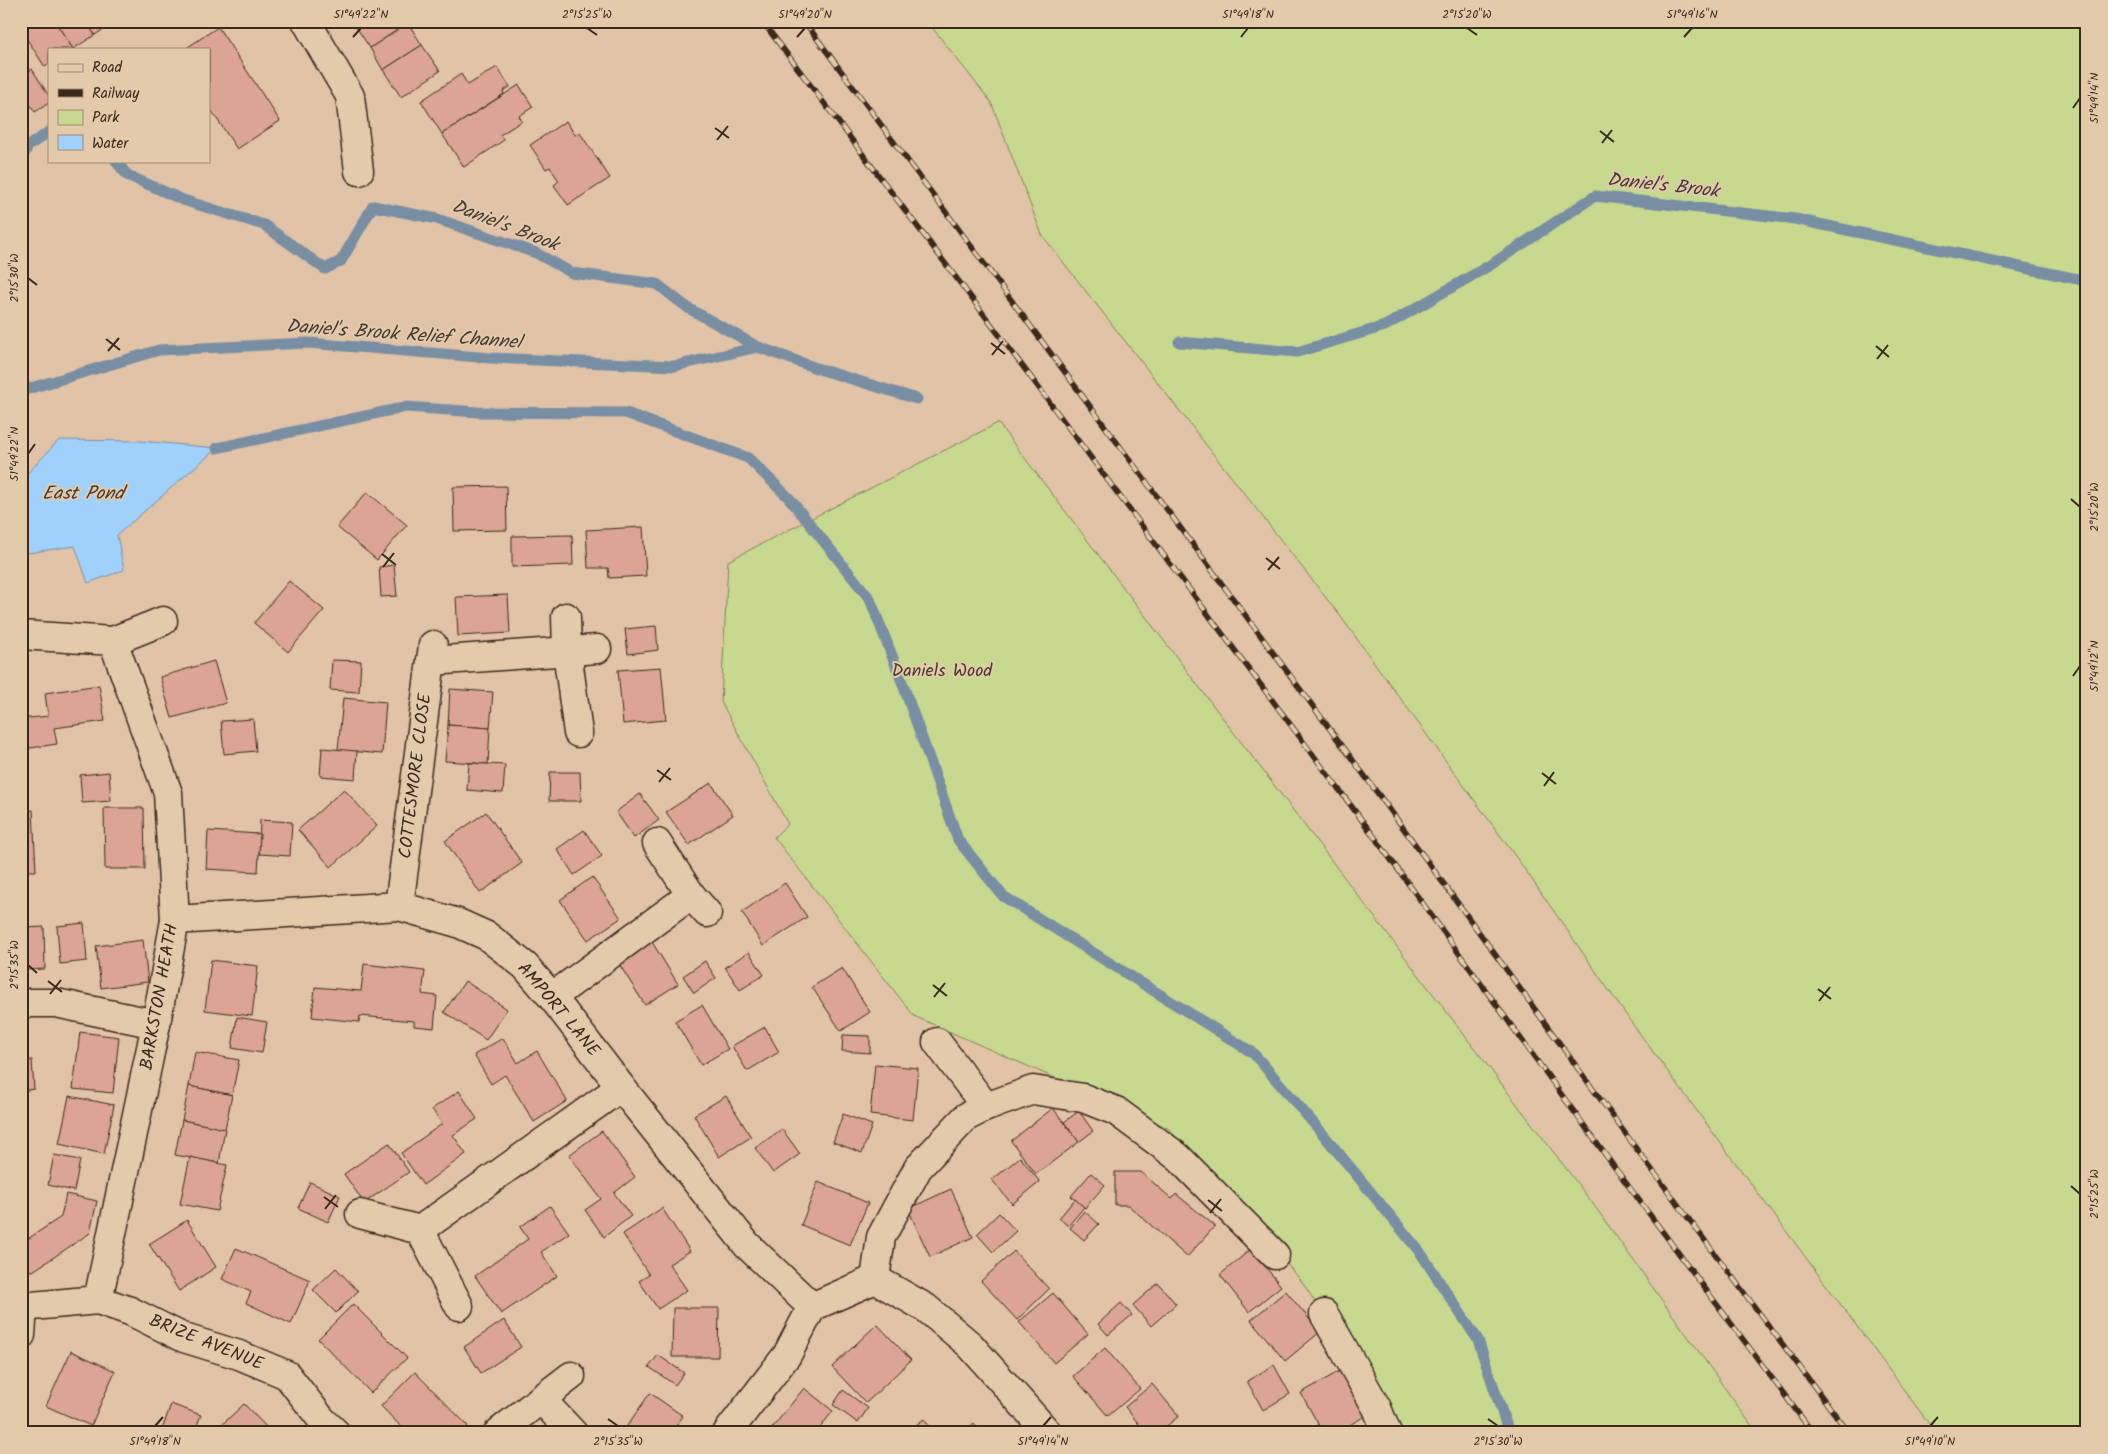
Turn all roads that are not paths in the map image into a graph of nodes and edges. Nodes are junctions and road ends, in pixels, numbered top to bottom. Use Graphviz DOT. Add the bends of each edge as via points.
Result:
graph roads {
  1 [pos="306,21"];
  2 [pos="359,171"];
  3 [pos="566,617"];
  4 [pos="163,621"];
  5 [pos="21,635"];
  6 [pos="113,641"];
  7 [pos="597,649"];
  8 [pos="568,651"];
  9 [pos="578,733"];
  10 [pos="657,843"];
  11 [pos="400,906"];
  12 [pos="175,920"];
  13 [pos="552,997"];
  14 [pos="21,1003"];
  15 [pos="156,1024"];
  16 [pos="937,1042"];
  17 [pos="621,1087"];
  18 [pos="986,1107"];
  19 [pos="360,1214"];
  20 [pos="420,1230"];
  21 [pos="1275,1255"];
  22 [pos="875,1279"];
  23 [pos="98,1300"];
  24 [pos="459,1306"];
  25 [pos="22,1307"];
  26 [pos="812,1307"];
  27 [pos="1324,1314"];
  28 [pos="21,1335"];
  29 [pos="571,1376"];
  30 [pos="541,1398"];
  31 [pos="336,1433"];
  32 [pos="498,1433"];
  33 [pos="573,1433"];
  34 [pos="727,1433"];
  35 [pos="1048,1433"];
  36 [pos="1387,1433"];
  1 -- 2 [label="street" via="350,96"];
  3 -- 8 [label="street"];
  4 -- 6 [label="street"];
  5 -- 6 [label="street"];
  6 -- 12 [label="street, BARKSTON HEATH" via="168,793"];
  7 -- 8 [label="street"];
  8 -- 9 [label="street"];
  8 -- 11 [label="street, COTTESMORE CLOSE" via="432,653"];
  10 -- 13 [label="street" via="699,904"];
  11 -- 12 [label="street, AMPORT LANE"];
  11 -- 13 [label="street, AMPORT LANE" via="487,936 525,966"];
  12 -- 15 [label="street, BARKSTON HEATH"];
  13 -- 17 [label="street, AMPORT LANE"];
  14 -- 15 [label="street" via="56,1003"];
  15 -- 23 [label="street, BARKSTON HEATH"];
  16 -- 18 [label="street"];
  17 -- 20 [label="street"];
  17 -- 26 [label="street, AMPORT LANE" via="747,1245"];
  18 -- 21 [label="street" via="1033,1090 1084,1098 1116,1111 1178,1157"];
  18 -- 22 [label="street" via="966,1116 918,1168 881,1237"];
  19 -- 20 [label="street"];
  20 -- 24 [label="street"];
  22 -- 26 [label="street"];
  22 -- 35 [label="street" via="926,1308 970,1345"];
  23 -- 25 [label="street, BRIZE AVENUE"];
  23 -- 31 [label="street, BRIZE AVENUE" via="130,1311 184,1338 239,1355 287,1376"];
  25 -- 28 [label="street"];
  26 -- 34 [label="street" via="787,1355"];
  27 -- 36 [label="street" via="1377,1408"];
  29 -- 30 [label="street"];
  30 -- 32 [label="street"];
  30 -- 33 [label="street"];
}
